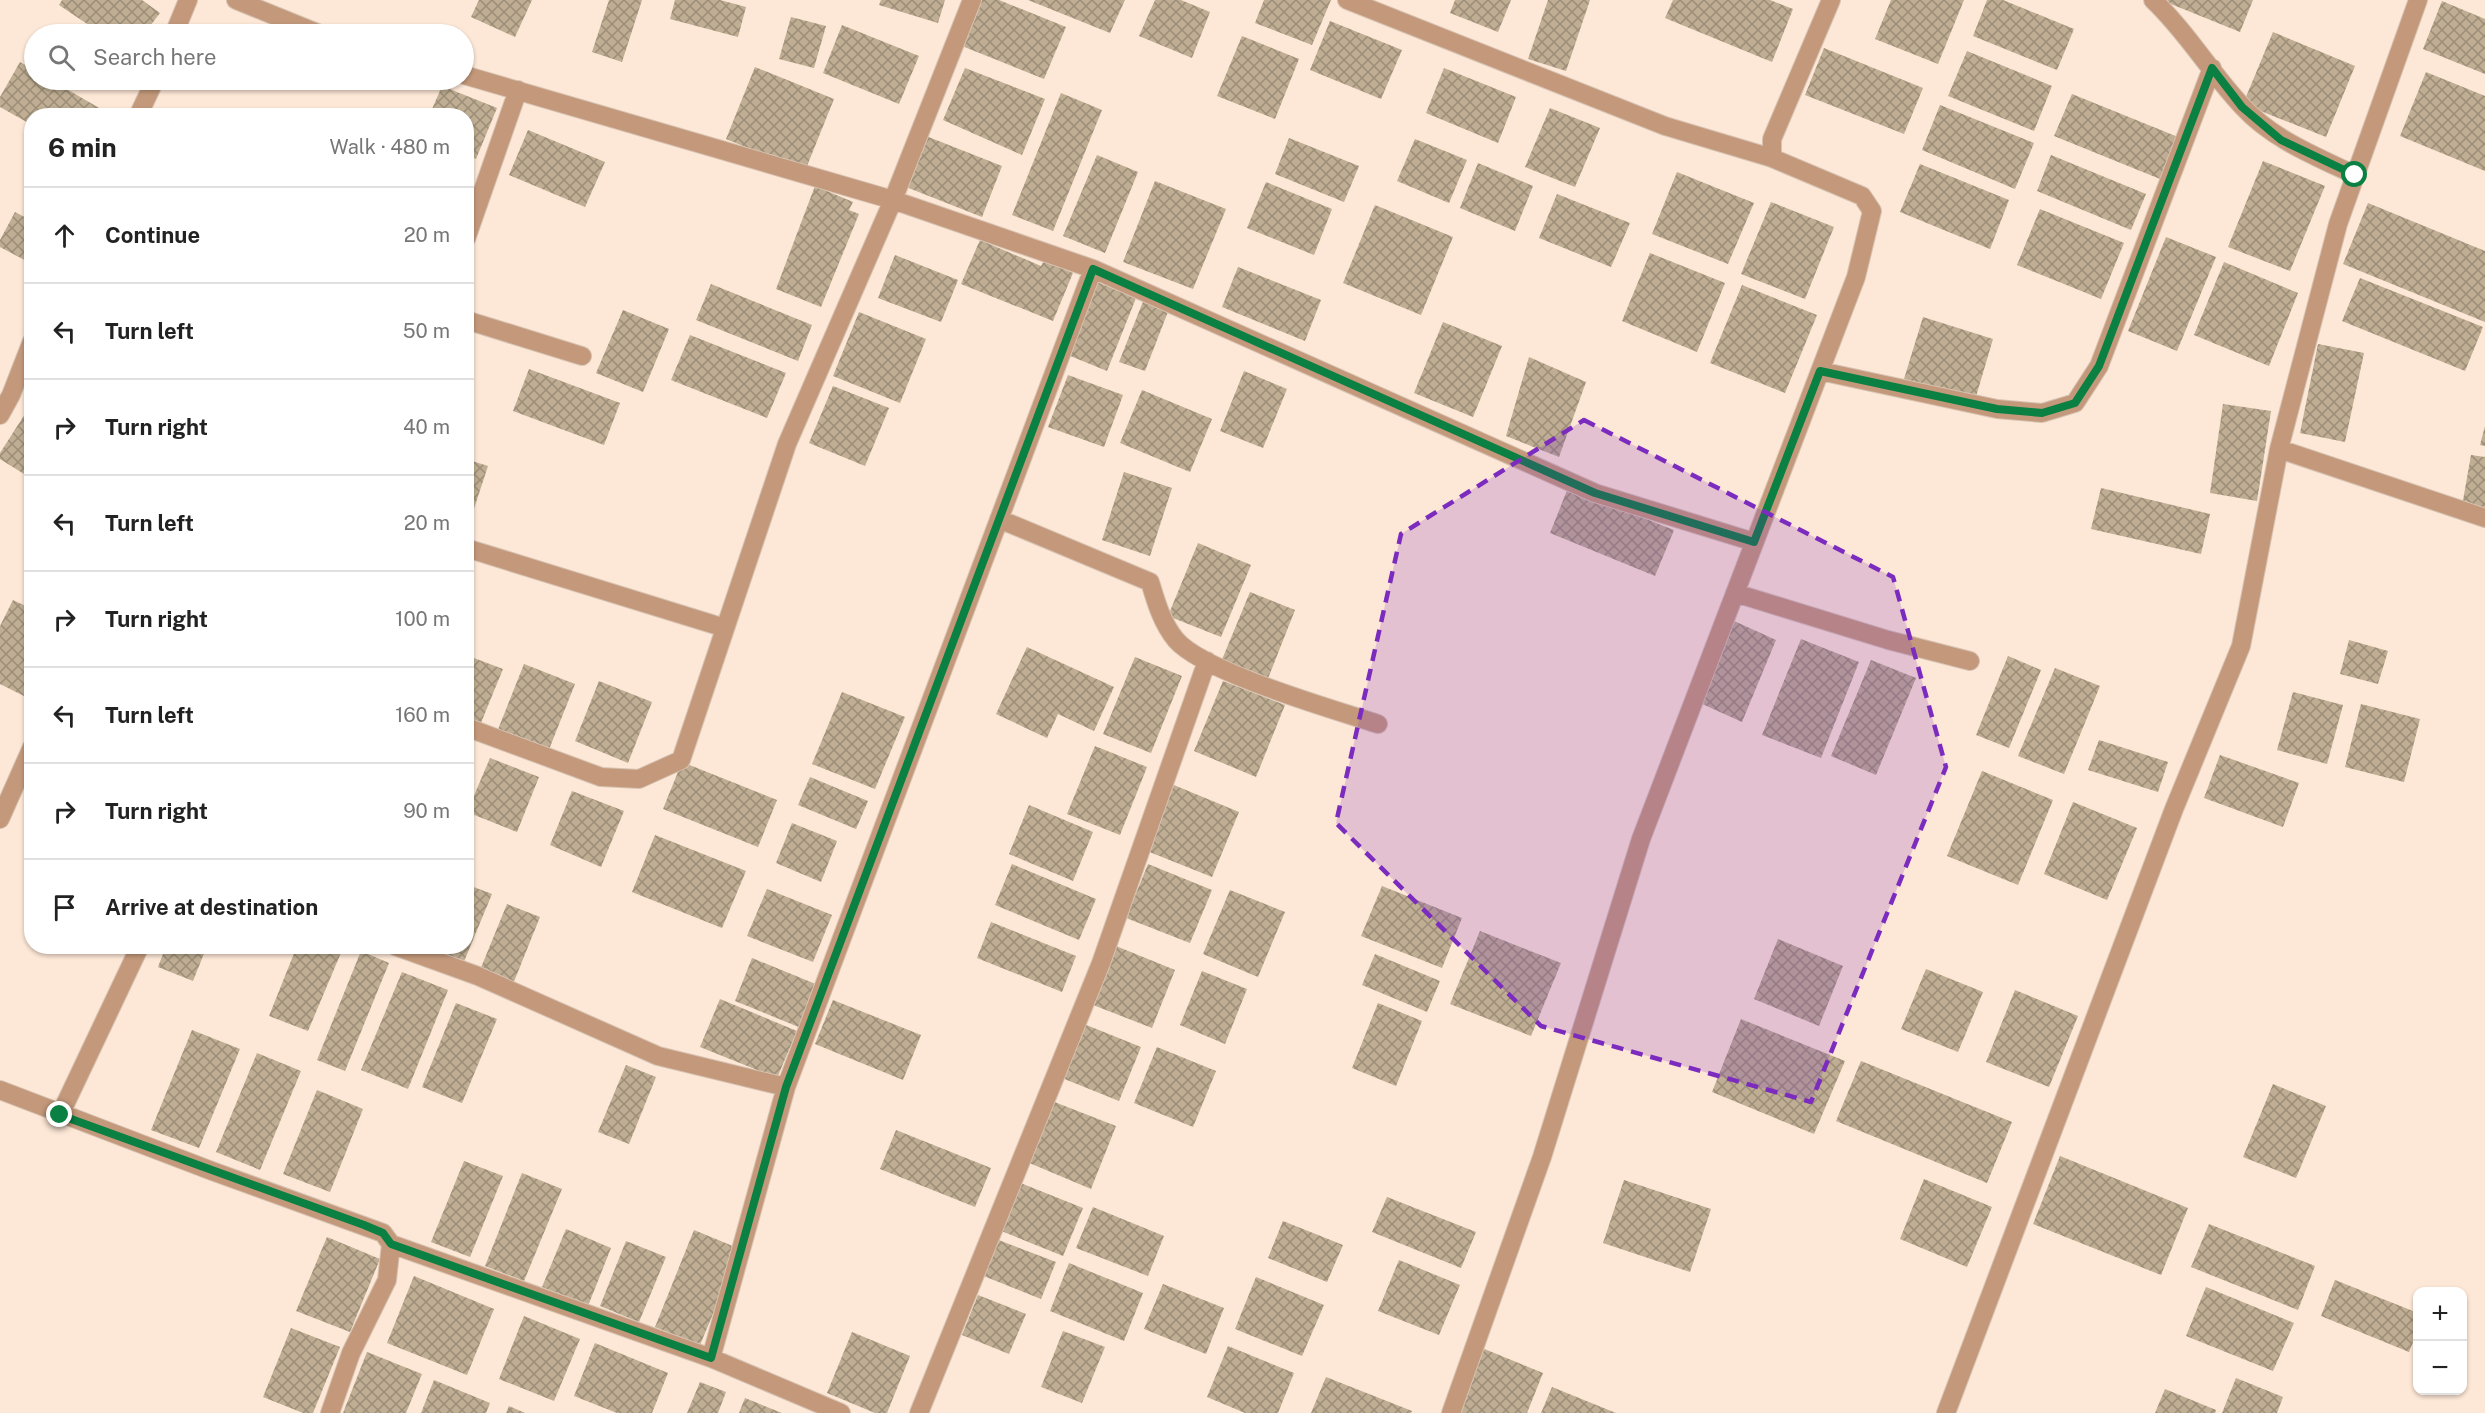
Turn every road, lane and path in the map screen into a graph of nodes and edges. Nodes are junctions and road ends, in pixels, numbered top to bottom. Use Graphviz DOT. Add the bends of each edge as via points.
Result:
graph roads {
  1 [pos="189,0"];
  2 [pos="236,0"];
  3 [pos="972,0"];
  4 [pos="1347,0"];
  5 [pos="1831,0"];
  6 [pos="2153,0"];
  7 [pos="2418,0"];
  8 [pos="178,24"];
  9 [pos="295,24"];
  10 [pos="2212,68"];
  11 [pos="474,78"];
  12 [pos="150,90"];
  13 [pos="518,90"];
  14 [pos="142,108"];
  15 [pos="1772,158"];
  16 [pos="2355,175"];
  17 [pos="893,200"];
  18 [pos="474,216"];
  19 [pos="1093,269"];
  20 [pos="474,322"];
  21 [pos="582,356"];
  22 [pos="1820,371"];
  23 [pos="24,379"];
  24 [pos="0,415"];
  25 [pos="2279,449"];
  26 [pos="2485,518"];
  27 [pos="999,519"];
  28 [pos="1754,542"];
  29 [pos="474,550"];
  30 [pos="1735,593"];
  31 [pos="725,628"];
  32 [pos="1207,661"];
  33 [pos="1971,661"];
  34 [pos="1378,724"];
  35 [pos="474,731"];
  36 [pos="24,765"];
  37 [pos="0,819"];
  38 [pos="136,954"];
  39 [pos="417,954"];
  40 [pos="786,1087"];
  41 [pos="0,1090"];
  42 [pos="60,1115"];
  43 [pos="391,1244"];
  44 [pos="711,1358"];
  45 [pos="330,1413"];
  46 [pos="841,1413"];
  47 [pos="919,1413"];
  48 [pos="1451,1413"];
  49 [pos="1946,1413"];
  1 -- 8 [label="street"];
  2 -- 9 [label="street"];
  3 -- 17 [label="street"];
  4 -- 15 [label="street" via="1665,126"];
  5 -- 15 [label="street" via="1772,139"];
  6 -- 10 [label="street"];
  7 -- 16 [label="street"];
  10 -- 16 [label="street" via="2242,107 2281,140"];
  10 -- 22 [label="street" via="2099,366 2075,403 2042,413 1997,409"];
  11 -- 13 [label="street"];
  12 -- 14 [label="street"];
  13 -- 17 [label="street"];
  13 -- 18 [label="street"];
  15 -- 22 [label="street" via="1862,196 1872,211 1856,277"];
  16 -- 25 [label="street" via="2338,224"];
  17 -- 19 [label="street"];
  17 -- 31 [label="street" via="787,444"];
  19 -- 27 [label="street"];
  19 -- 28 [label="street" via="1595,493"];
  20 -- 21 [label="street"];
  22 -- 28 [label="street"];
  23 -- 24 [label="street"];
  25 -- 26 [label="street"];
  25 -- 49 [label="street" via="2241,646 2174,809"];
  27 -- 32 [label="street" via="1150,582 1160,615 1177,641"];
  27 -- 40 [label="street"];
  28 -- 30 [label="street"];
  29 -- 31 [label="street"];
  30 -- 33 [label="street"];
  30 -- 48 [label="street" via="1641,839 1542,1157"];
  31 -- 35 [label="street" via="681,760 639,779 601,777"];
  32 -- 34 [label="street" via="1266,686"];
  32 -- 47 [label="street" via="1101,963"];
  36 -- 37 [label="street"];
  38 -- 42 [label="street"];
  39 -- 40 [label="street" via="478,976 658,1056"];
  40 -- 44 [label="street"];
  41 -- 42 [label="street"];
  42 -- 43 [label="street" via="374,1229"];
  43 -- 44 [label="street"];
  43 -- 45 [label="street" via="387,1280 351,1353"];
  44 -- 46 [label="street"];
}
